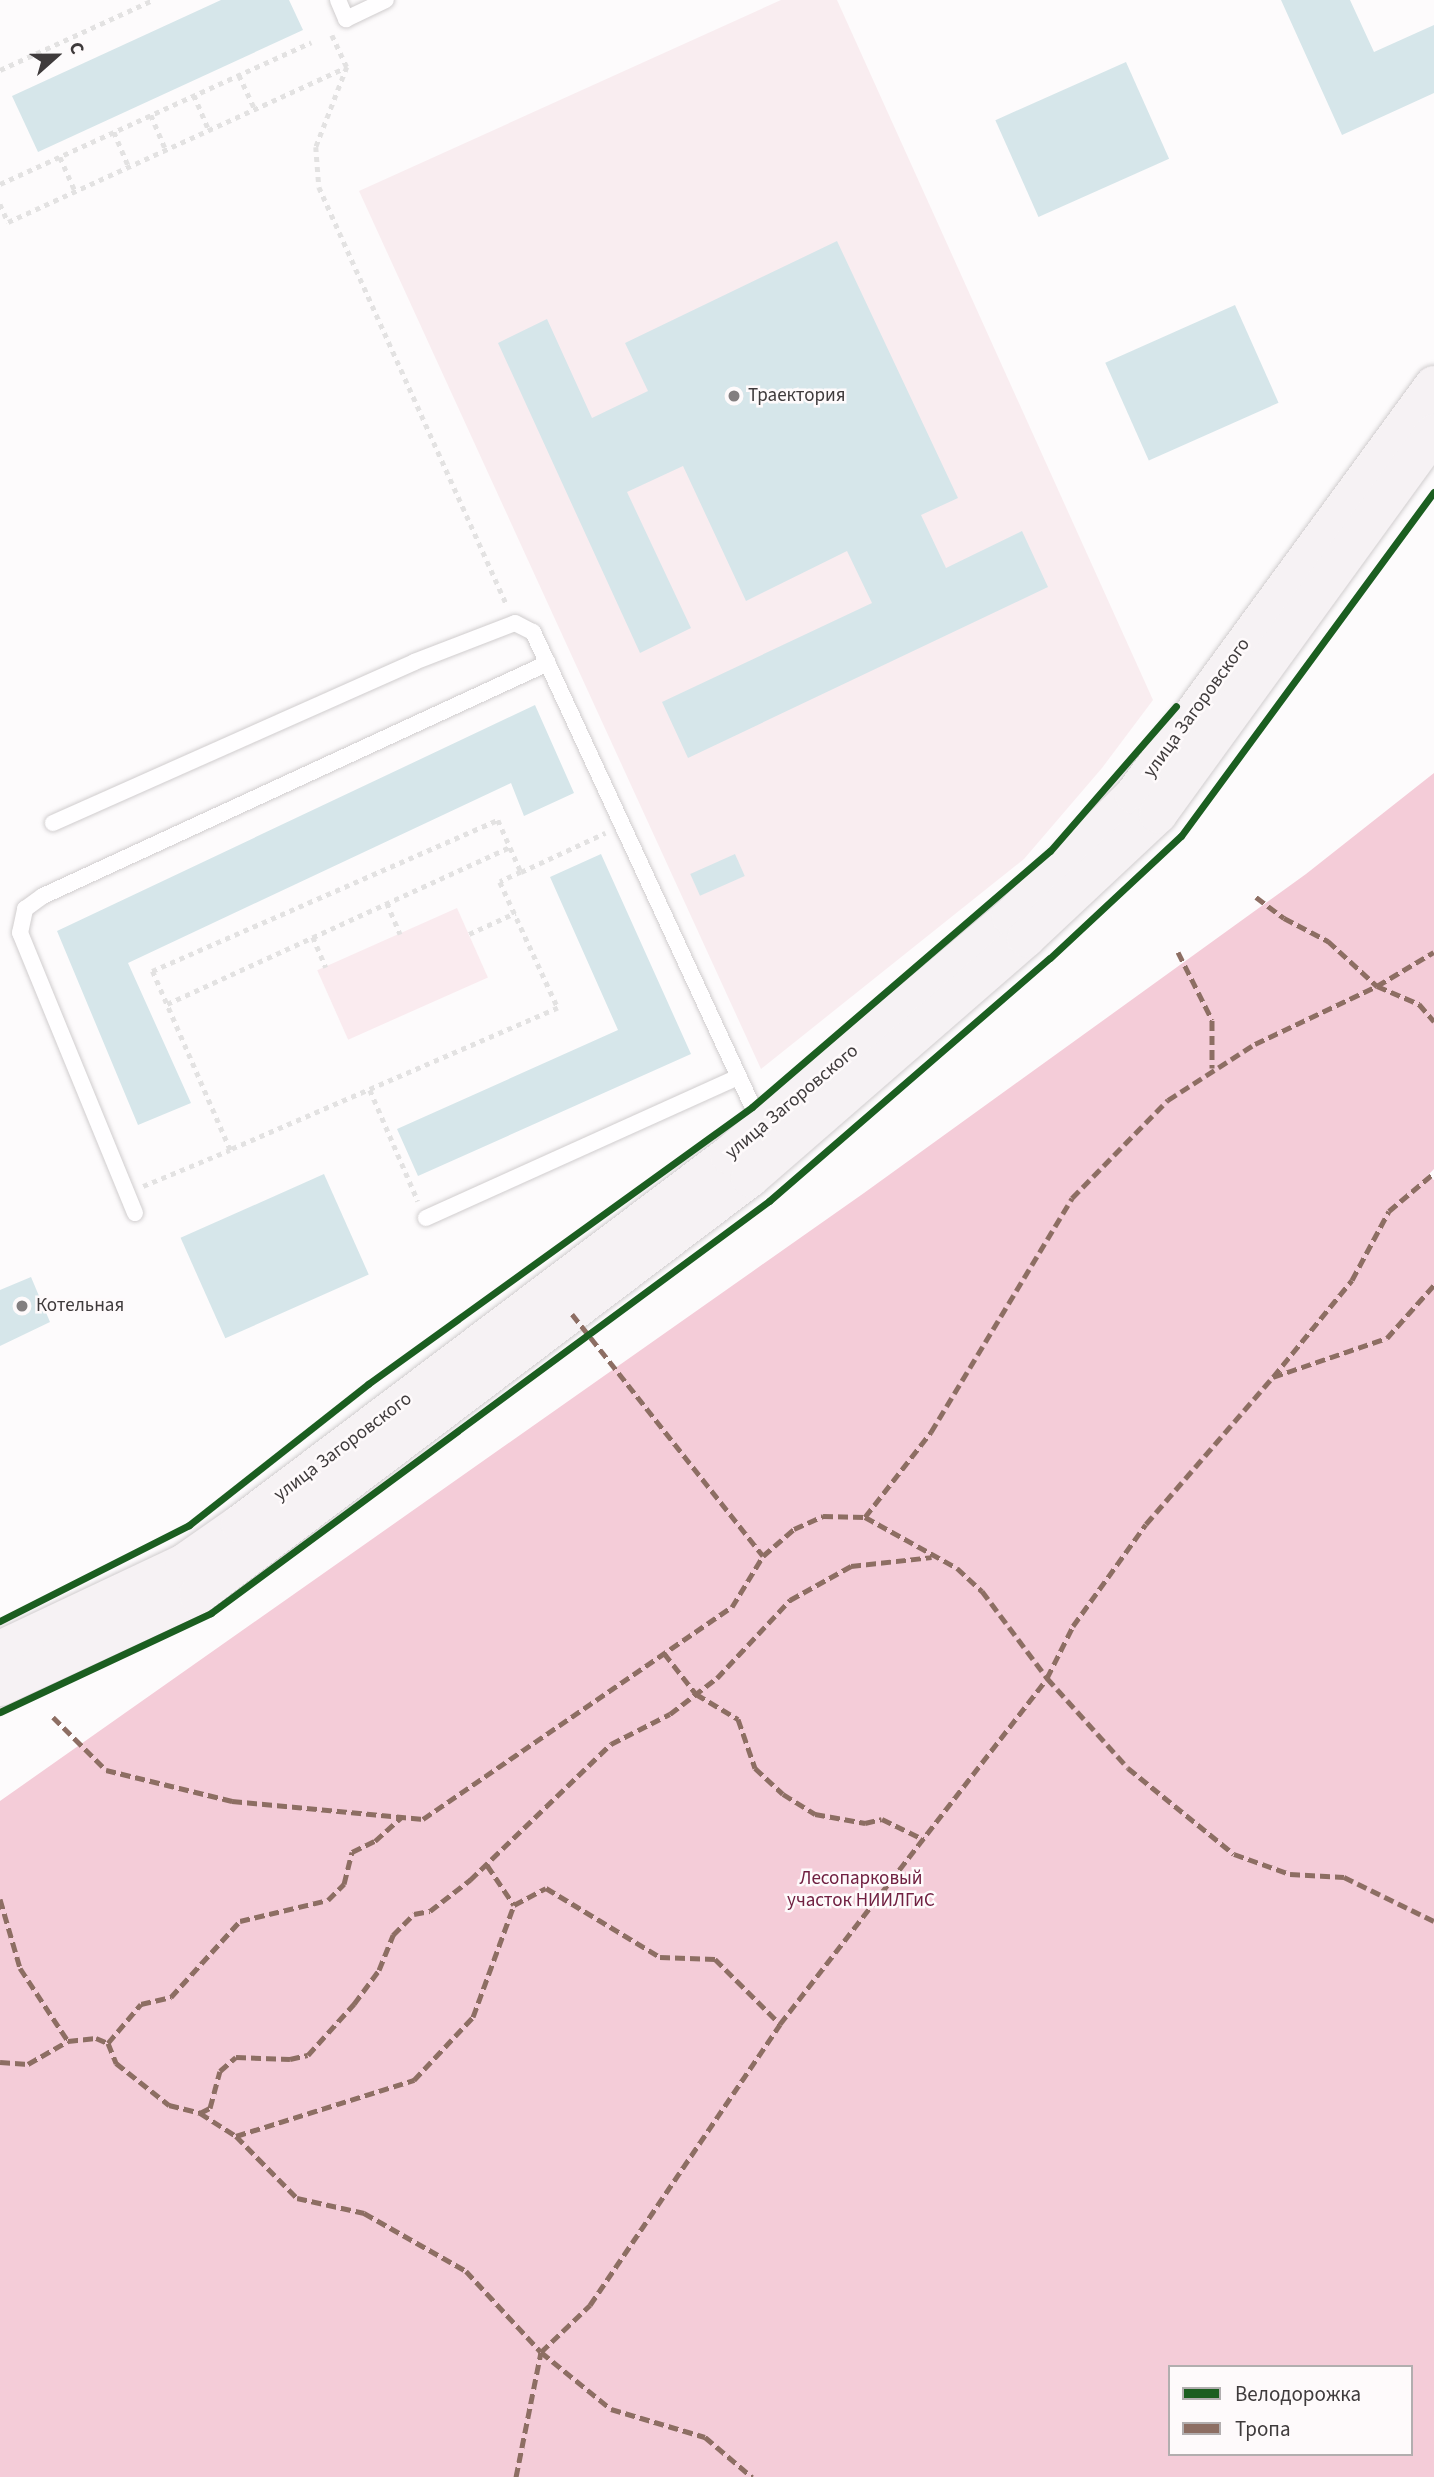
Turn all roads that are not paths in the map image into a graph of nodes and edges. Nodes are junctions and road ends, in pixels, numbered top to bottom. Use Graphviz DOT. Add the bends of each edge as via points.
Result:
graph roads {
  1 [pos="338,0"];
  2 [pos="386,0"];
  3 [pos="1434,385"];
  4 [pos="1434,433"];
  5 [pos="548,663"];
  6 [pos="53,823"];
  7 [pos="738,1077"];
  8 [pos="762,1127"];
  9 [pos="135,1213"];
  10 [pos="426,1218"];
  11 [pos="0,1650"];
  12 [pos="0,1687"];
  1 -- 2 [label="lane" via="346,19"];
  3 -- 8 [label="street, улица Загоровского" via="1134,795 1011,917"];
  4 -- 12 [label="street, улица Загоровского" via="1158,814 995,965 750,1178 198,1595"];
  5 -- 6 [label="lane" via="534,632 515,623 414,662"];
  5 -- 7 [label="lane"];
  5 -- 9 [label="lane" via="43,896 24,909 20,933"];
  7 -- 8 [label="lane"];
  7 -- 10 [label="lane"];
  8 -- 11 [label="street, улица Загоровского" via="184,1563"];
}
